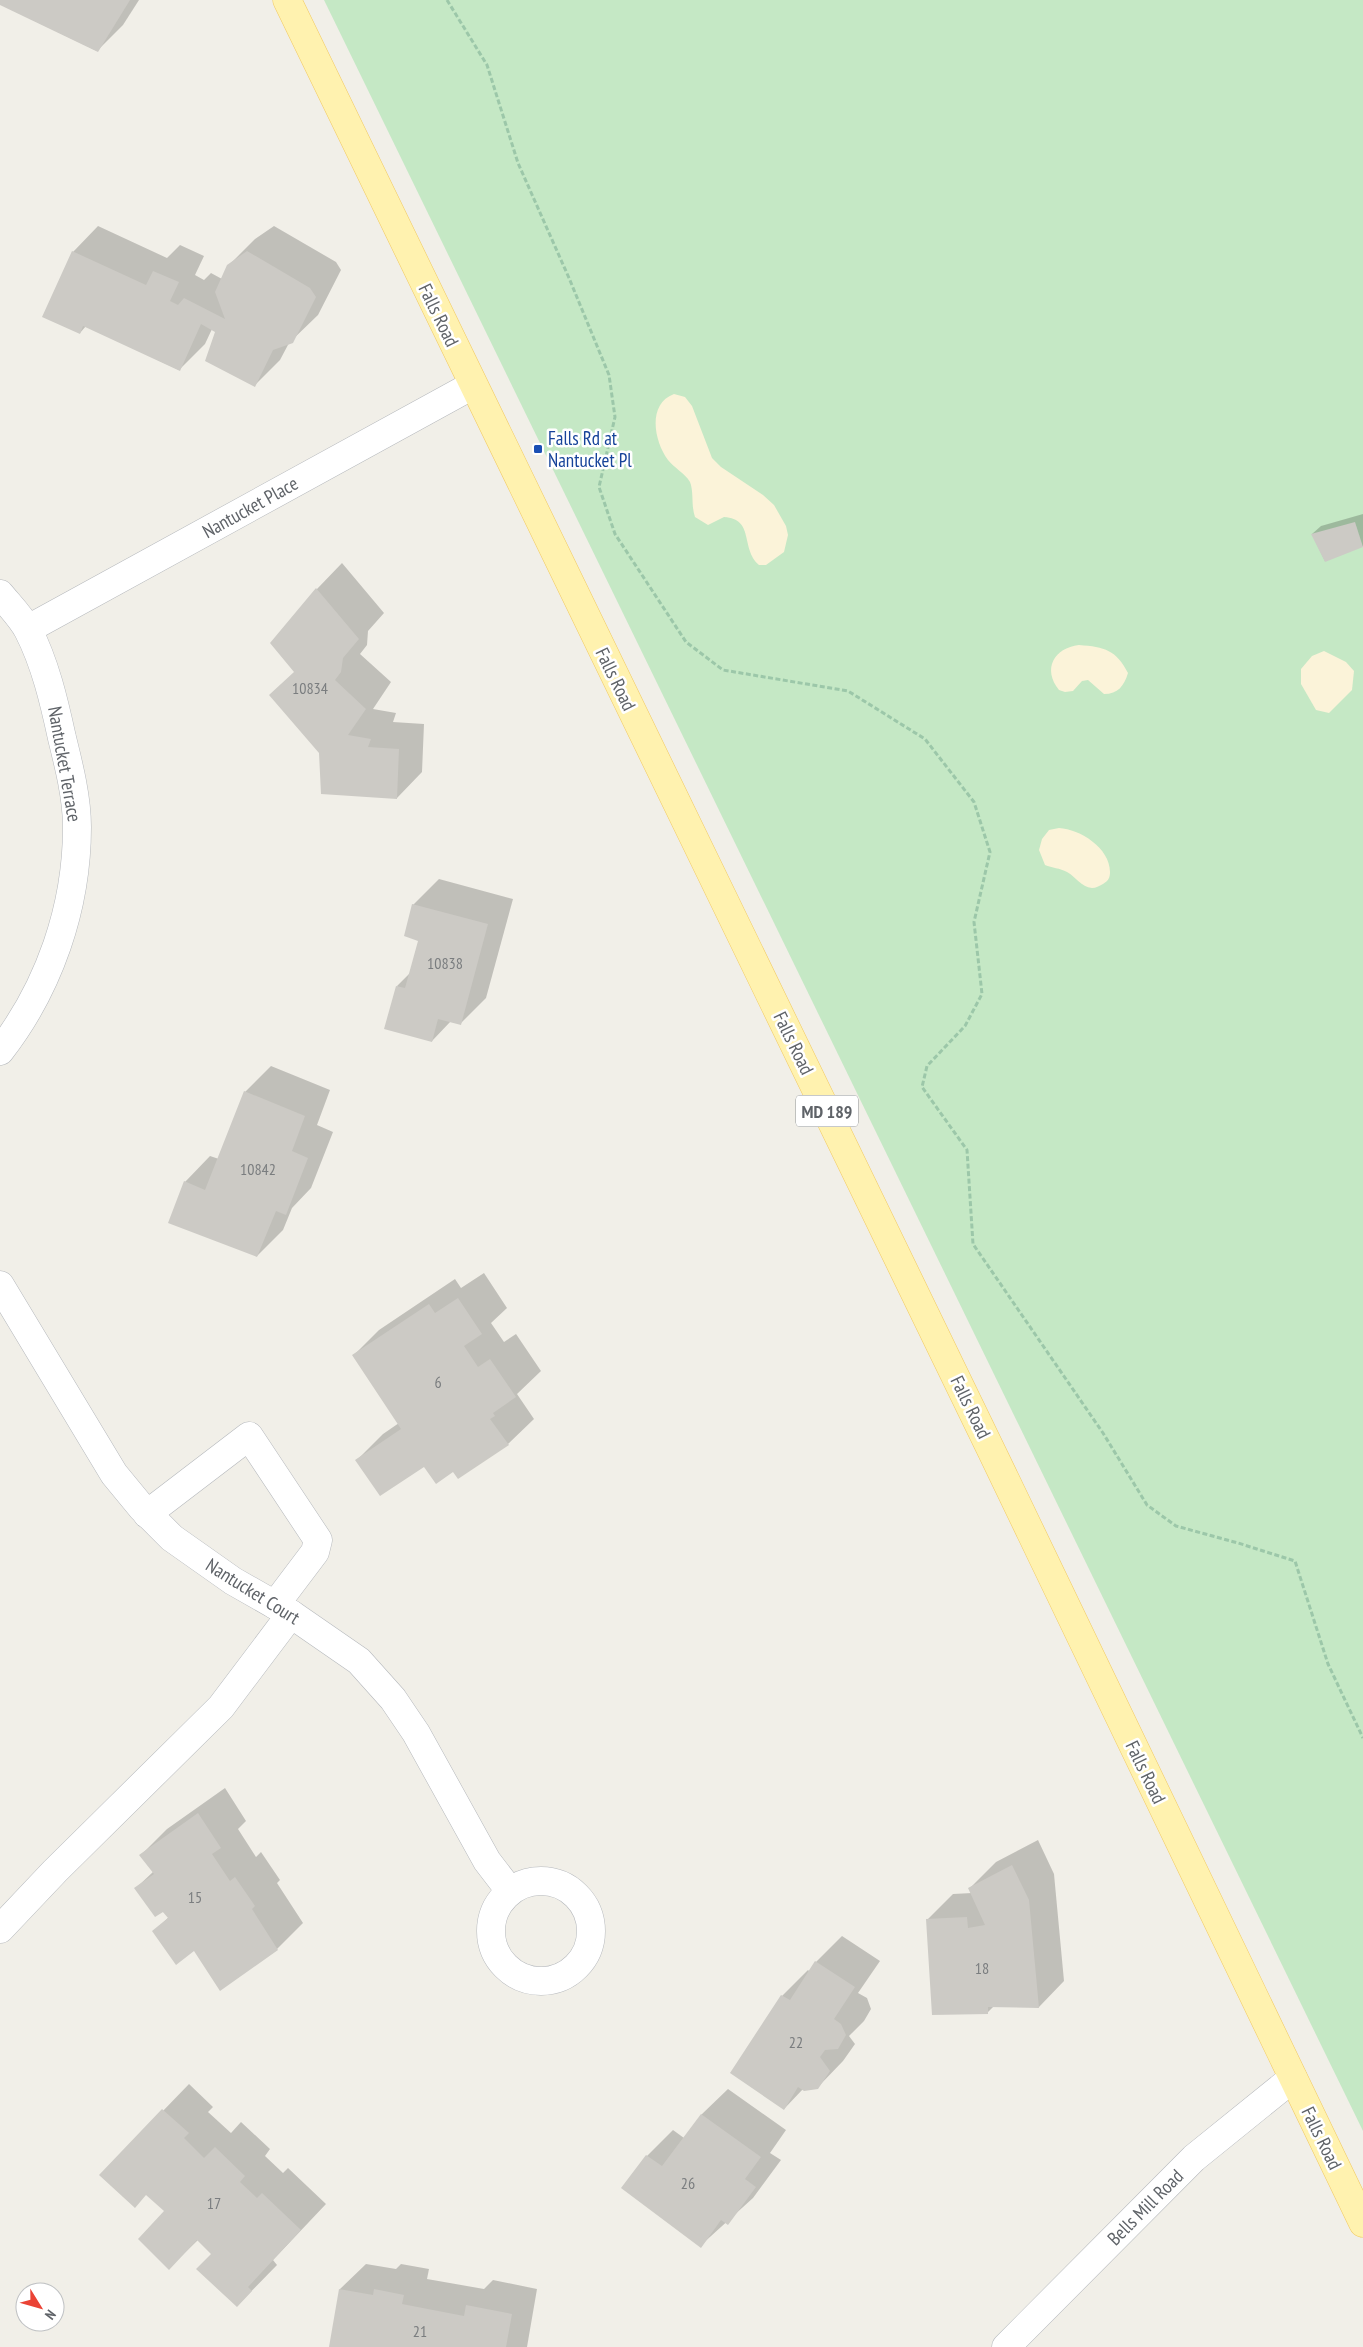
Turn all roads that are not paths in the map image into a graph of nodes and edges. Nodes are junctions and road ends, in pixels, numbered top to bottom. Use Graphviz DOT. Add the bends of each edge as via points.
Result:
graph roads {
  1 [pos="287,0"];
  2 [pos="473,385"];
  3 [pos="0,594"];
  4 [pos="28,629"];
  5 [pos="0,1052"];
  6 [pos="0,1285"];
  7 [pos="147,1514"];
  8 [pos="283,1609"];
  9 [pos="510,1891"];
  10 [pos="0,1929"];
  11 [pos="1293,2078"];
  12 [pos="1363,2223"];
  13 [pos="1006,2347"];
  1 -- 2 [label="main road, Falls Road / MD 189"];
  2 -- 4 [label="street, Nantucket Place"];
  2 -- 11 [label="main road, Falls Road / MD 189"];
  3 -- 4 [label="street, Nantucket Terrace"];
  4 -- 5 [label="street, Nantucket Terrace" via="53,694 67,757 77,826 74,879 50,969 19,1028"];
  6 -- 7 [label="street, Nantucket Court" via="114,1474"];
  7 -- 8 [label="street, Nantucket Court" via="172,1538 234,1581"];
  7 -- 8 [label="street" via="249,1436 318,1540 315,1552"];
  8 -- 9 [label="street, Nantucket Court" via="359,1661 393,1699 416,1733 488,1861"];
  8 -- 10 [label="street" via="221,1707"];
  11 -- 12 [label="main road, Falls Road / MD 189"];
  11 -- 13 [label="street, Bells Mill Road" via="1194,2158"];
}
